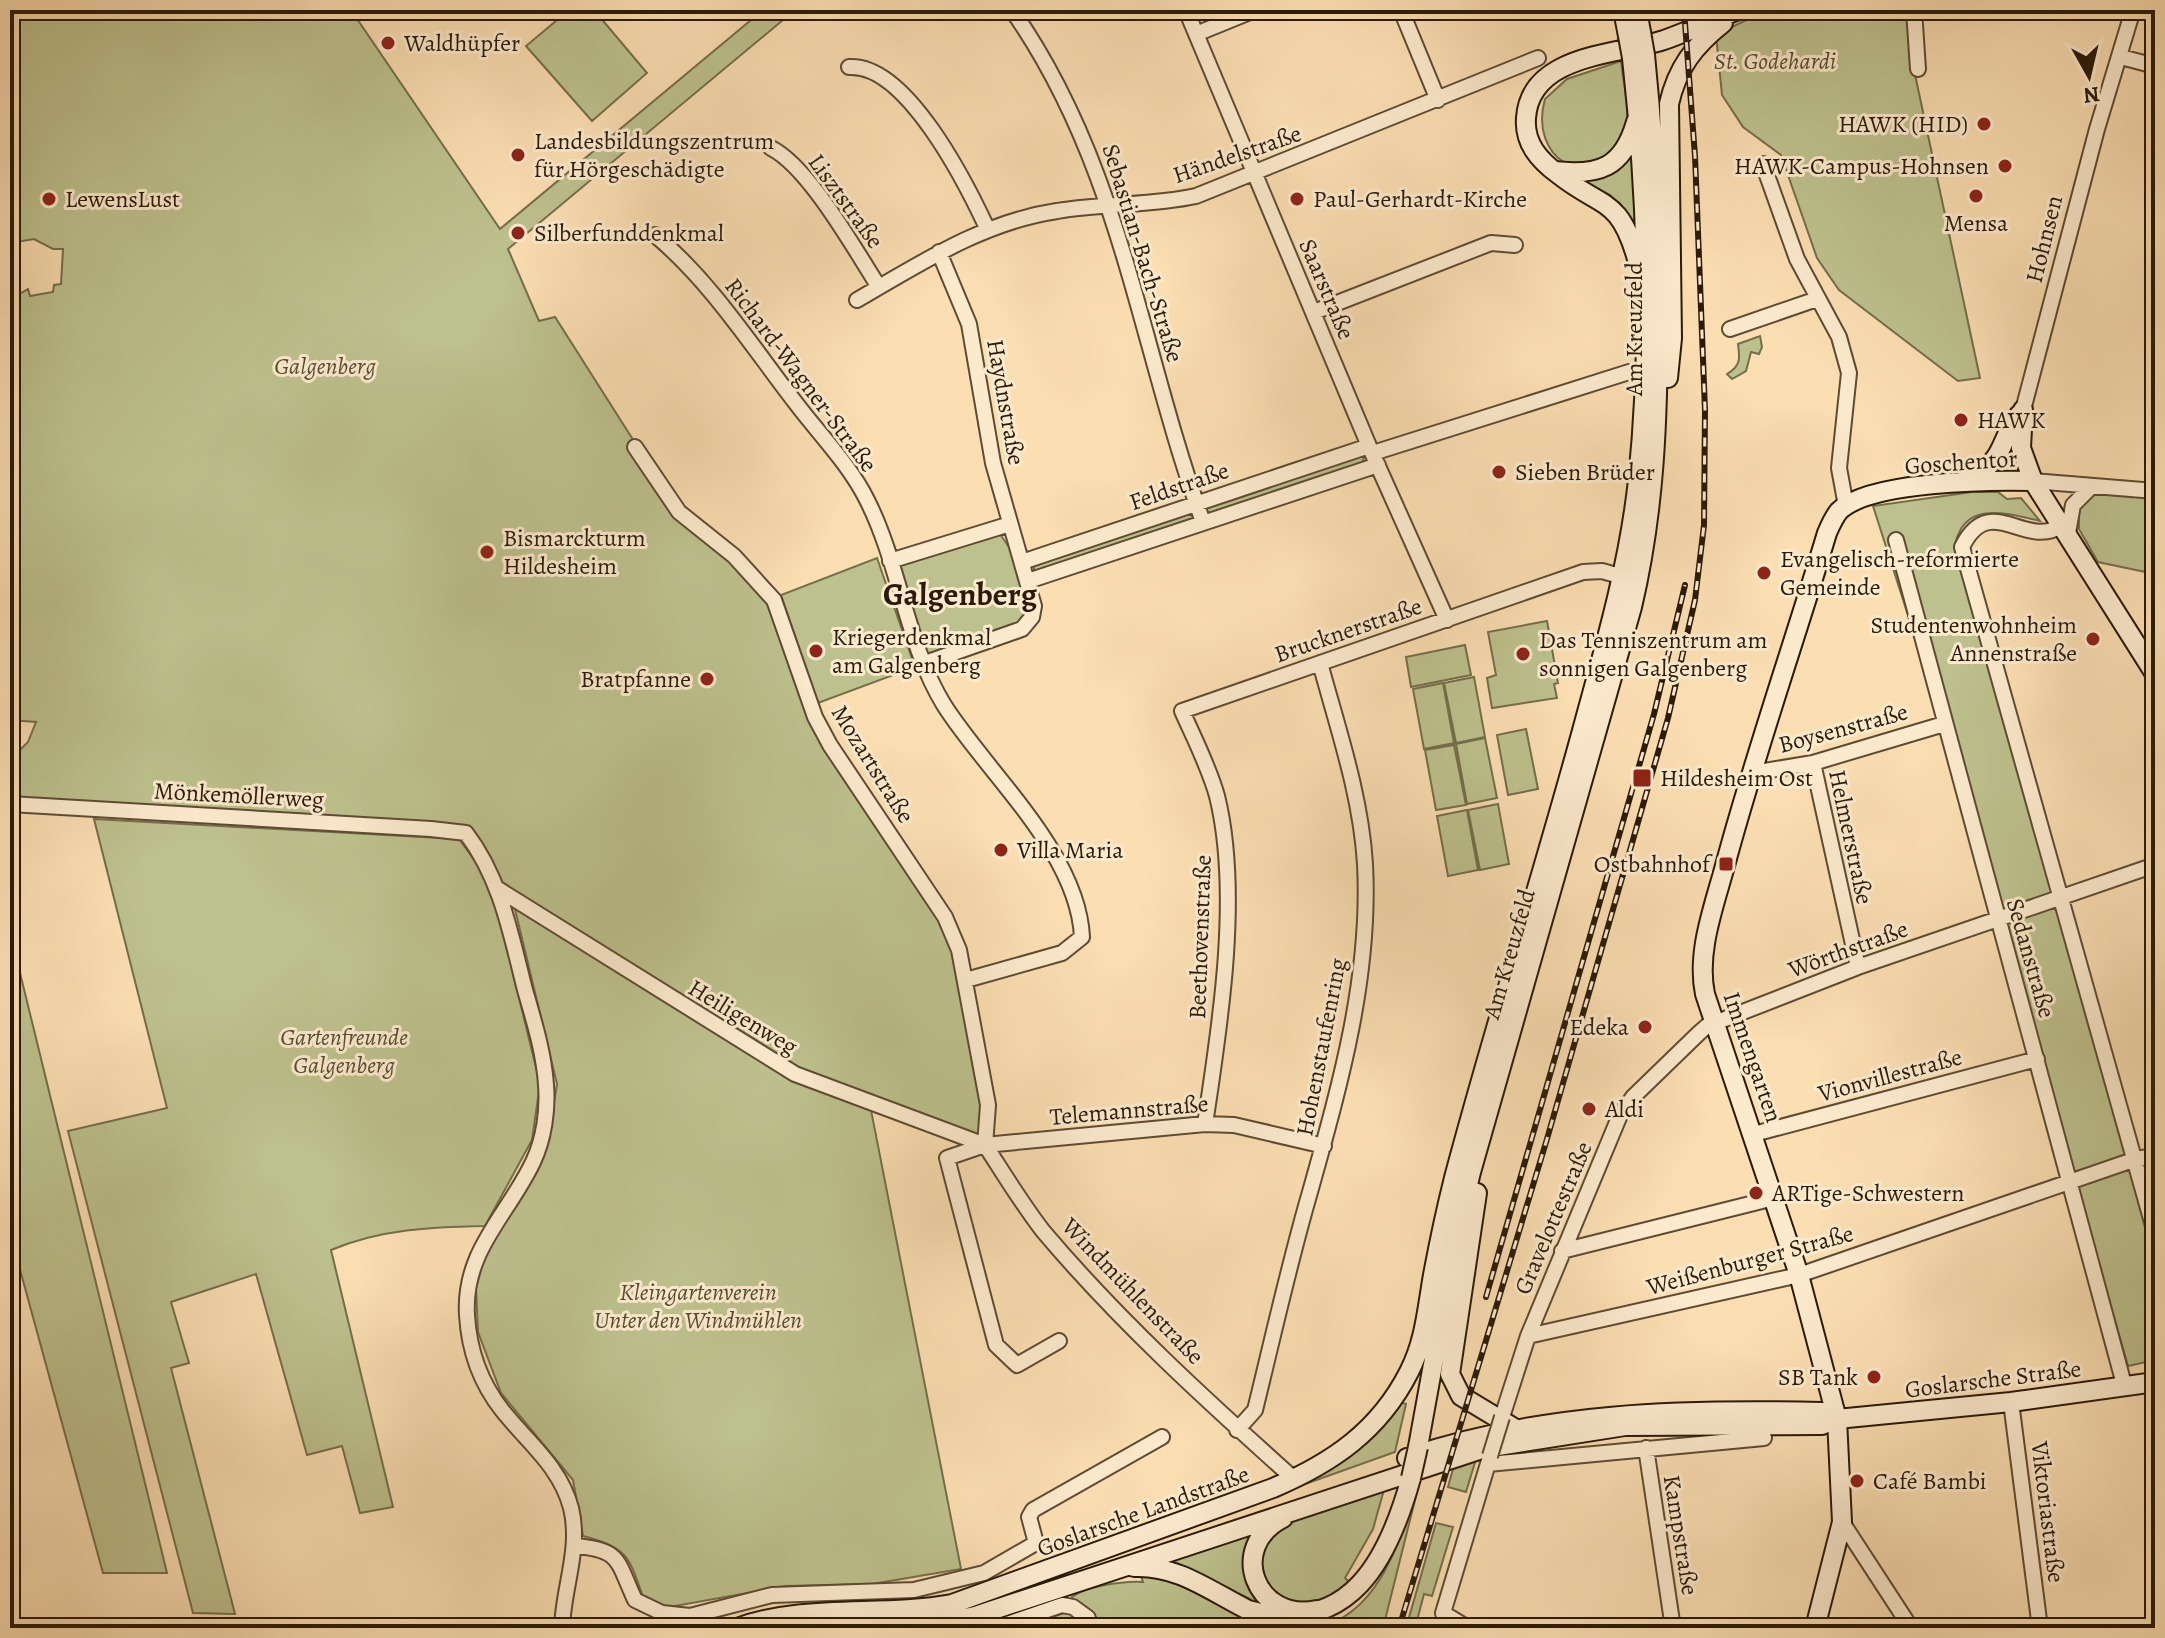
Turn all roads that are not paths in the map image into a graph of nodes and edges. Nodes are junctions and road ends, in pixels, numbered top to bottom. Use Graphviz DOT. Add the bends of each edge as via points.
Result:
graph roads {
  1 [pos="1012,10"];
  2 [pos="1186,10"];
  3 [pos="1255,10"];
  4 [pos="1401,10"];
  5 [pos="1623,10"];
  6 [pos="1637,10"];
  7 [pos="1739,10"];
  8 [pos="1914,10"];
  9 [pos="2133,10"];
  10 [pos="1196,34"];
  11 [pos="1635,34"];
  12 [pos="1638,56"];
  13 [pos="2121,57"];
  14 [pos="1538,58"];
  15 [pos="2155,66"];
  16 [pos="849,67"];
  17 [pos="1918,69"];
  18 [pos="1438,100"];
  19 [pos="1638,115"];
  20 [pos="771,148"];
  21 [pos="1763,164"];
  22 [pos="1554,171"];
  23 [pos="1254,174"];
  24 [pos="1110,204"];
  25 [pos="987,228"];
  26 [pos="655,235"];
  27 [pos="1515,245"];
  28 [pos="939,252"];
  29 [pos="1643,281"];
  30 [pos="879,287"];
  31 [pos="1817,299"];
  32 [pos="857,300"];
  33 [pos="1314,312"];
  34 [pos="1730,329"];
  35 [pos="1629,372"];
  36 [pos="2023,410"];
  37 [pos="1658,432"];
  38 [pos="635,447"];
  39 [pos="1373,455"];
  40 [pos="2033,481"];
  41 [pos="1959,482"];
  42 [pos="2092,486"];
  43 [pos="2155,491"];
  44 [pos="1196,503"];
  45 [pos="1846,506"];
  46 [pos="1203,522"];
  47 [pos="1010,524"];
  48 [pos="2065,529"];
  49 [pos="1896,540"];
  50 [pos="890,561"];
  51 [pos="1022,562"];
  52 [pos="1630,579"];
  53 [pos="1028,581"];
  54 [pos="1447,620"];
  55 [pos="925,663"];
  56 [pos="1320,663"];
  57 [pos="2155,674"];
  58 [pos="1182,711"];
  59 [pos="1944,724"];
  60 [pos="1813,763"];
  61 [pos="1752,773"];
  62 [pos="10,804"];
  63 [pos="2155,865"];
  64 [pos="498,889"];
  65 [pos="2062,894"];
  66 [pos="1998,920"];
  67 [pos="1858,967"];
  68 [pos="966,980"];
  69 [pos="1715,1023"];
  70 [pos="2037,1059"];
  71 [pos="1205,1124"];
  72 [pos="1754,1134"];
  73 [pos="1481,1140"];
  74 [pos="985,1145"];
  75 [pos="1324,1146"];
  76 [pos="2155,1156"];
  77 [pos="2136,1159"];
  78 [pos="2071,1184"];
  79 [pos="1774,1198"];
  80 [pos="2155,1233"];
  81 [pos="1562,1251"];
  82 [pos="1799,1275"];
  83 [pos="1528,1336"];
  84 [pos="1423,1339"];
  85 [pos="1059,1341"];
  86 [pos="2155,1382"];
  87 [pos="2125,1388"];
  88 [pos="2011,1402"];
  89 [pos="1837,1419"];
  90 [pos="1509,1423"];
  91 [pos="1237,1430"];
  92 [pos="1162,1437"];
  93 [pos="1764,1438"];
  94 [pos="1646,1448"];
  95 [pos="1412,1449"];
  96 [pos="1489,1460"];
  97 [pos="1396,1475"];
  98 [pos="1294,1479"];
  99 [pos="1317,1500"];
  100 [pos="1842,1522"];
  101 [pos="574,1546"];
  102 [pos="1072,1562"];
  103 [pos="1005,1563"];
  104 [pos="1120,1567"];
  105 [pos="1008,1586"];
  106 [pos="1443,1613"];
  107 [pos="1088,1618"];
  108 [pos="562,1628"];
  109 [pos="736,1628"];
  110 [pos="917,1628"];
  111 [pos="995,1628"];
  112 [pos="1438,1628"];
  113 [pos="1468,1628"];
  114 [pos="1673,1628"];
  115 [pos="1815,1628"];
  116 [pos="1911,1628"];
  117 [pos="2040,1628"];
  1 -- 24 [label="street, Sebastian-Bach-Straße" via="1084,136"];
  2 -- 10 [label="street, Saarstraße"];
  3 -- 10 [label="street"];
  4 -- 18 [label="street"];
  5 -- 11 [label="main road"];
  6 -- 11 [label="main road"];
  7 -- 22 [label="main road" via="1663,40 1576,62 1540,82 1529,103 1526,131 1533,150"];
  7 -- 37 [label="main road" via="1689,53 1669,104 1672,338"];
  8 -- 17 [label="street"];
  9 -- 13 [label="street, Hohnsen"];
  10 -- 23 [label="street, Saarstraße"];
  11 -- 12 [label="main road, bridge"];
  12 -- 19 [label="main road, Am Kreuzfeld"];
  12 -- 37 [label="main road, Am Kreuzfeld" via="1654,142"];
  13 -- 15 [label="street"];
  13 -- 36 [label="street, Hohnsen"];
  14 -- 18 [label="street, Händelstraße"];
  16 -- 25 [label="street" via="864,66 897,89 935,135"];
  18 -- 23 [label="street, Händelstraße"];
  19 -- 22 [label="main road" via="1628,146 1602,170"];
  19 -- 29 [label="main road, Am Kreuzfeld"];
  20 -- 30 [label="street, Lisztstraße" via="785,155 835,219"];
  21 -- 31 [label="street"];
  22 -- 29 [label="main road" via="1616,211 1626,224"];
  23 -- 24 [label="street, Händelstraße" via="1176,200"];
  23 -- 33 [label="street, Saarstraße"];
  24 -- 25 [label="street, Händelstraße" via="1052,211"];
  24 -- 44 [label="street, Sebastian-Bach-Straße"];
  25 -- 28 [label="street, Händelstraße"];
  26 -- 50 [label="street, Richard-Wagner-Straße" via="703,281 855,480"];
  27 -- 33 [label="street" via="1491,243"];
  28 -- 30 [label="street, Händelstraße"];
  28 -- 47 [label="street, Haydnstraße" via="969,324 993,463"];
  29 -- 52 [label="main road, Am Kreuzfeld" via="1643,428"];
  30 -- 32 [label="street, Händelstraße"];
  31 -- 34 [label="street"];
  31 -- 45 [label="street" via="1839,337 1849,373 1839,468"];
  33 -- 39 [label="street, Saarstraße"];
  35 -- 39 [label="street, Feldstraße"];
  36 -- 40 [label="main road, Hohnsen" via="2021,448"];
  36 -- 41 [label="main road" via="1991,464"];
  37 -- 52 [label="main road, Am Kreuzfeld" via="1652,506"];
  38 -- 68 [label="street, Mozartstraße" via="679,512 734,556 774,600 815,717 945,917"];
  39 -- 44 [label="street, Feldstraße"];
  39 -- 46 [label="street, Feldstraße"];
  39 -- 54 [label="street, Brucknerstraße"];
  40 -- 41 [label="main road, Goschentor"];
  40 -- 42 [label="street"];
  40 -- 48 [label="main road, Hohnsen"];
  41 -- 45 [label="main road, Goschentor" via="1906,489"];
  42 -- 43 [label="street"];
  42 -- 48 [label="street" via="2073,505"];
  44 -- 46 [label="street, Sebastian-Bach-Straße"];
  44 -- 51 [label="street, Feldstraße"];
  45 -- 61 [label="main road, Immengarten" via="1827,533"];
  46 -- 53 [label="street, Feldstraße"];
  47 -- 50 [label="street"];
  47 -- 51 [label="street, Haydnstraße"];
  48 -- 57 [label="main road, Hohnsen"];
  48 -- 65 [label="street, Sedanstraße" via="2042,533 1997,522 1974,527 1962,547"];
  49 -- 59 [label="street, Sedanstraße"];
  50 -- 55 [label="street, Richard-Wagner-Straße"];
  51 -- 53 [label="street"];
  52 -- 54 [label="street" via="1583,572"];
  52 -- 73 [label="main road, Am Kreuzfeld"];
  52 -- 84 [label="main road, Am Kreuzfeld" via="1454,1180"];
  53 -- 55 [label="street" via="1032,617 1022,629"];
  54 -- 56 [label="street, Brucknerstraße"];
  55 -- 68 [label="street, Richard-Wagner-Straße" via="945,707 1035,827 1081,919 1082,937 1062,953"];
  56 -- 58 [label="street, Brucknerstraße"];
  56 -- 75 [label="street, Hohenstaufenring" via="1354,788 1365,863 1358,996"];
  58 -- 71 [label="street, Beethovenstraße" via="1216,794 1227,859 1219,1027"];
  59 -- 60 [label="street, Boysenstraße"];
  59 -- 66 [label="street, Sedanstraße"];
  60 -- 61 [label="street, Boysenstraße"];
  60 -- 67 [label="street, Helmerstraße"];
  61 -- 69 [label="main road, Immengarten" via="1707,934 1703,980"];
  62 -- 64 [label="street, Mönkemöllerweg" via="466,833"];
  63 -- 65 [label="street, Wörthstraße"];
  64 -- 74 [label="street, Heiligenweg" via="795,1074"];
  64 -- 101 [label="street" via="544,1066 546,1108 533,1161 473,1264 469,1335 487,1388 563,1486"];
  65 -- 66 [label="street, Wörthstraße"];
  65 -- 77 [label="street, Sedanstraße"];
  66 -- 67 [label="street, Wörthstraße"];
  66 -- 70 [label="street, Sedanstraße"];
  67 -- 69 [label="street, Wörthstraße"];
  68 -- 74 [label="street, Mozartstraße" via="988,1105"];
  69 -- 72 [label="main road, Immengarten"];
  69 -- 81 [label="street, Gravelottestraße" via="1623,1108"];
  70 -- 72 [label="street, Vionvillestraße"];
  70 -- 78 [label="street, Sedanstraße"];
  71 -- 74 [label="street, Telemannstraße"];
  71 -- 75 [label="street, Telemannstraße" via="1234,1125"];
  72 -- 79 [label="main road, Immengarten"];
  73 -- 90 [label="main road" via="1450,1374 1466,1400"];
  73 -- 95 [label="main road, Am Kreuzfeld"];
  74 -- 85 [label="street" via="947,1158 996,1345 1017,1365"];
  74 -- 91 [label="street, Windmühlenstraße" via="1042,1229"];
  75 -- 91 [label="street, Hohenstaufenring" via="1255,1410"];
  76 -- 77 [label="street, Weißenburger Straße"];
  77 -- 78 [label="street, Weißenburger Straße"];
  77 -- 80 [label="street, Sedanstraße"];
  78 -- 82 [label="street, Weißenburger Straße"];
  78 -- 87 [label="street, Sedanstraße"];
  79 -- 81 [label="street"];
  79 -- 82 [label="main road, Immengarten"];
  81 -- 83 [label="street, Gravelottestraße"];
  82 -- 83 [label="street, Weißenburger Straße"];
  82 -- 89 [label="main road, Immengarten"];
  83 -- 90 [label="street, Gravelottestraße"];
  84 -- 95 [label="main road"];
  84 -- 98 [label="main road, Am Kreuzfeld" via="1401,1387 1368,1431 1338,1456"];
  86 -- 87 [label="main road, Goslarsche Straße"];
  87 -- 88 [label="main road, Goslarsche Straße"];
  88 -- 89 [label="main road, Goslarsche Straße"];
  88 -- 117 [label="street, Viktoriastraße"];
  89 -- 90 [label="main road" via="1822,1412 1678,1411"];
  89 -- 97 [label="main road" via="1822,1425 1690,1423 1569,1433 1485,1448"];
  89 -- 100 [label="main road, Immengarten"];
  90 -- 96 [label="street, Gravelottestraße, bridge"];
  90 -- 97 [label="main road"];
  91 -- 98 [label="street, Windmühlenstraße"];
  92 -- 103 [label="street, Goslarsche Landstraße" via="1039,1505 1029,1517 1036,1543"];
  93 -- 94 [label="street"];
  94 -- 96 [label="street"];
  94 -- 114 [label="street, Kampstraße"];
  95 -- 97 [label="main road"];
  96 -- 106 [label="street, Gravelottestraße"];
  97 -- 99 [label="main road"];
  97 -- 99 [label="main road" via="1377,1543 1354,1583 1323,1608 1295,1611 1276,1605 1261,1591 1253,1550 1266,1528"];
  97 -- 102 [label="main road" via="1167,1542"];
  97 -- 104 [label="main road" via="1392,1540 1374,1576 1348,1606 1321,1621 1272,1620 1170,1570"];
  98 -- 102 [label="main road, Goslarsche Landstraße"];
  99 -- 104 [label="main road"];
  100 -- 115 [label="main road, Immengarten"];
  100 -- 116 [label="street"];
  101 -- 103 [label="street, Goslarsche Landstraße" via="606,1550 617,1557 635,1600 677,1615 772,1595 943,1586"];
  101 -- 108 [label="street"];
  102 -- 105 [label="main road, Goslarsche Landstraße"];
  103 -- 105 [label="street, Goslarsche Landstraße"];
  104 -- 110 [label="main road" via="975,1616"];
  105 -- 109 [label="main road, Goslarsche Landstraße" via="932,1608 798,1615"];
  106 -- 112 [label="street, Gravelottestraße"];
  106 -- 113 [label="street"];
  107 -- 111 [label="street" via="1062,1605"];
}
